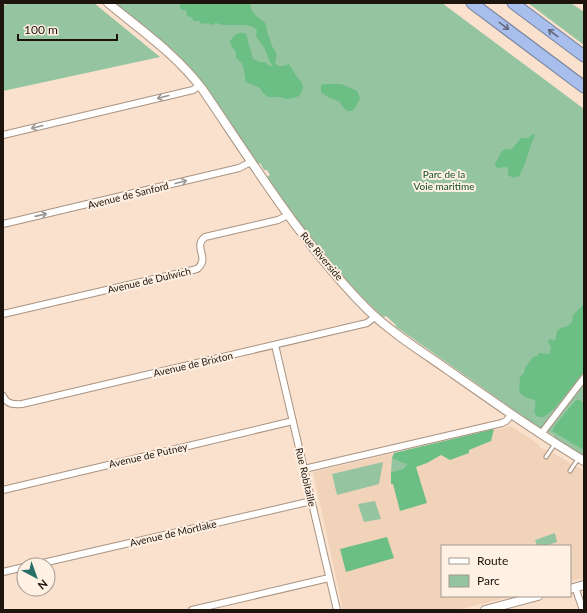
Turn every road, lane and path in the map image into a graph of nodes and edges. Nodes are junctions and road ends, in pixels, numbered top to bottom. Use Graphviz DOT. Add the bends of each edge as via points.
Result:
graph roads {
  1 [pos="108,3"];
  2 [pos="472,3"];
  3 [pos="512,3"];
  4 [pos="584,56"];
  5 [pos="200,85"];
  6 [pos="584,87"];
  7 [pos="3,135"];
  8 [pos="252,162"];
  9 [pos="288,215"];
  10 [pos="3,224"];
  11 [pos="3,314"];
  12 [pos="376,316"];
  13 [pos="275,345"];
  14 [pos="584,378"];
  15 [pos="3,396"];
  16 [pos="512,414"];
  17 [pos="293,421"];
  18 [pos="541,434"];
  19 [pos="555,443"];
  20 [pos="546,457"];
  21 [pos="581,459"];
  22 [pos="304,469"];
  23 [pos="570,471"];
  24 [pos="3,490"];
  25 [pos="312,501"];
  26 [pos="56,560"];
  27 [pos="16,569"];
  28 [pos="3,572"];
  29 [pos="329,578"];
  30 [pos="584,585"];
  31 [pos="573,588"];
  32 [pos="534,597"];
  33 [pos="192,610"];
  34 [pos="337,610"];
  35 [pos="485,610"];
  36 [pos="583,610"];
  1 -- 5 [label="street, Rue Riverside" via="176,59"];
  2 -- 6 [label="highway, one-way"];
  4 -- 3 [label="highway, one-way"];
  5 -- 7 [label="street, one-way" via="193,90"];
  5 -- 8 [label="street, Rue Riverside"];
  8 -- 9 [label="street, Rue Riverside"];
  10 -- 8 [label="street, Avenue de Sanford, one-way" via="239,168"];
  9 -- 11 [label="street, Avenue de Dulwich" via="278,220 205,237 200,244 203,261 197,269"];
  9 -- 12 [label="street, Rue Riverside" via="330,268"];
  12 -- 13 [label="street, Avenue de Brixton" via="367,323"];
  12 -- 16 [label="street, Rue Riverside"];
  13 -- 15 [label="street, Avenue de Brixton" via="22,404 8,402"];
  13 -- 17 [label="street, Rue Robitaille"];
  14 -- 18 [label="street"];
  16 -- 18 [label="street, Rue Riverside"];
  16 -- 22 [label="street" via="502,423"];
  17 -- 22 [label="street, Rue Robitaille"];
  17 -- 24 [label="street, Avenue de Putney"];
  18 -- 19 [label="street, Rue Riverside"];
  19 -- 20 [label="lane"];
  19 -- 21 [label="street, Rue Riverside"];
  21 -- 23 [label="lane"];
  22 -- 25 [label="street, Rue Robitaille"];
  25 -- 26 [label="street, Avenue de Mortlake"];
  25 -- 29 [label="street, Rue Robitaille"];
  27 -- 28 [label="street"];
  29 -- 33 [label="street"];
  29 -- 34 [label="street, Rue Robitaille"];
  30 -- 31 [label="street"];
  31 -- 36 [label="street"];
  32 -- 35 [label="street"];
}
